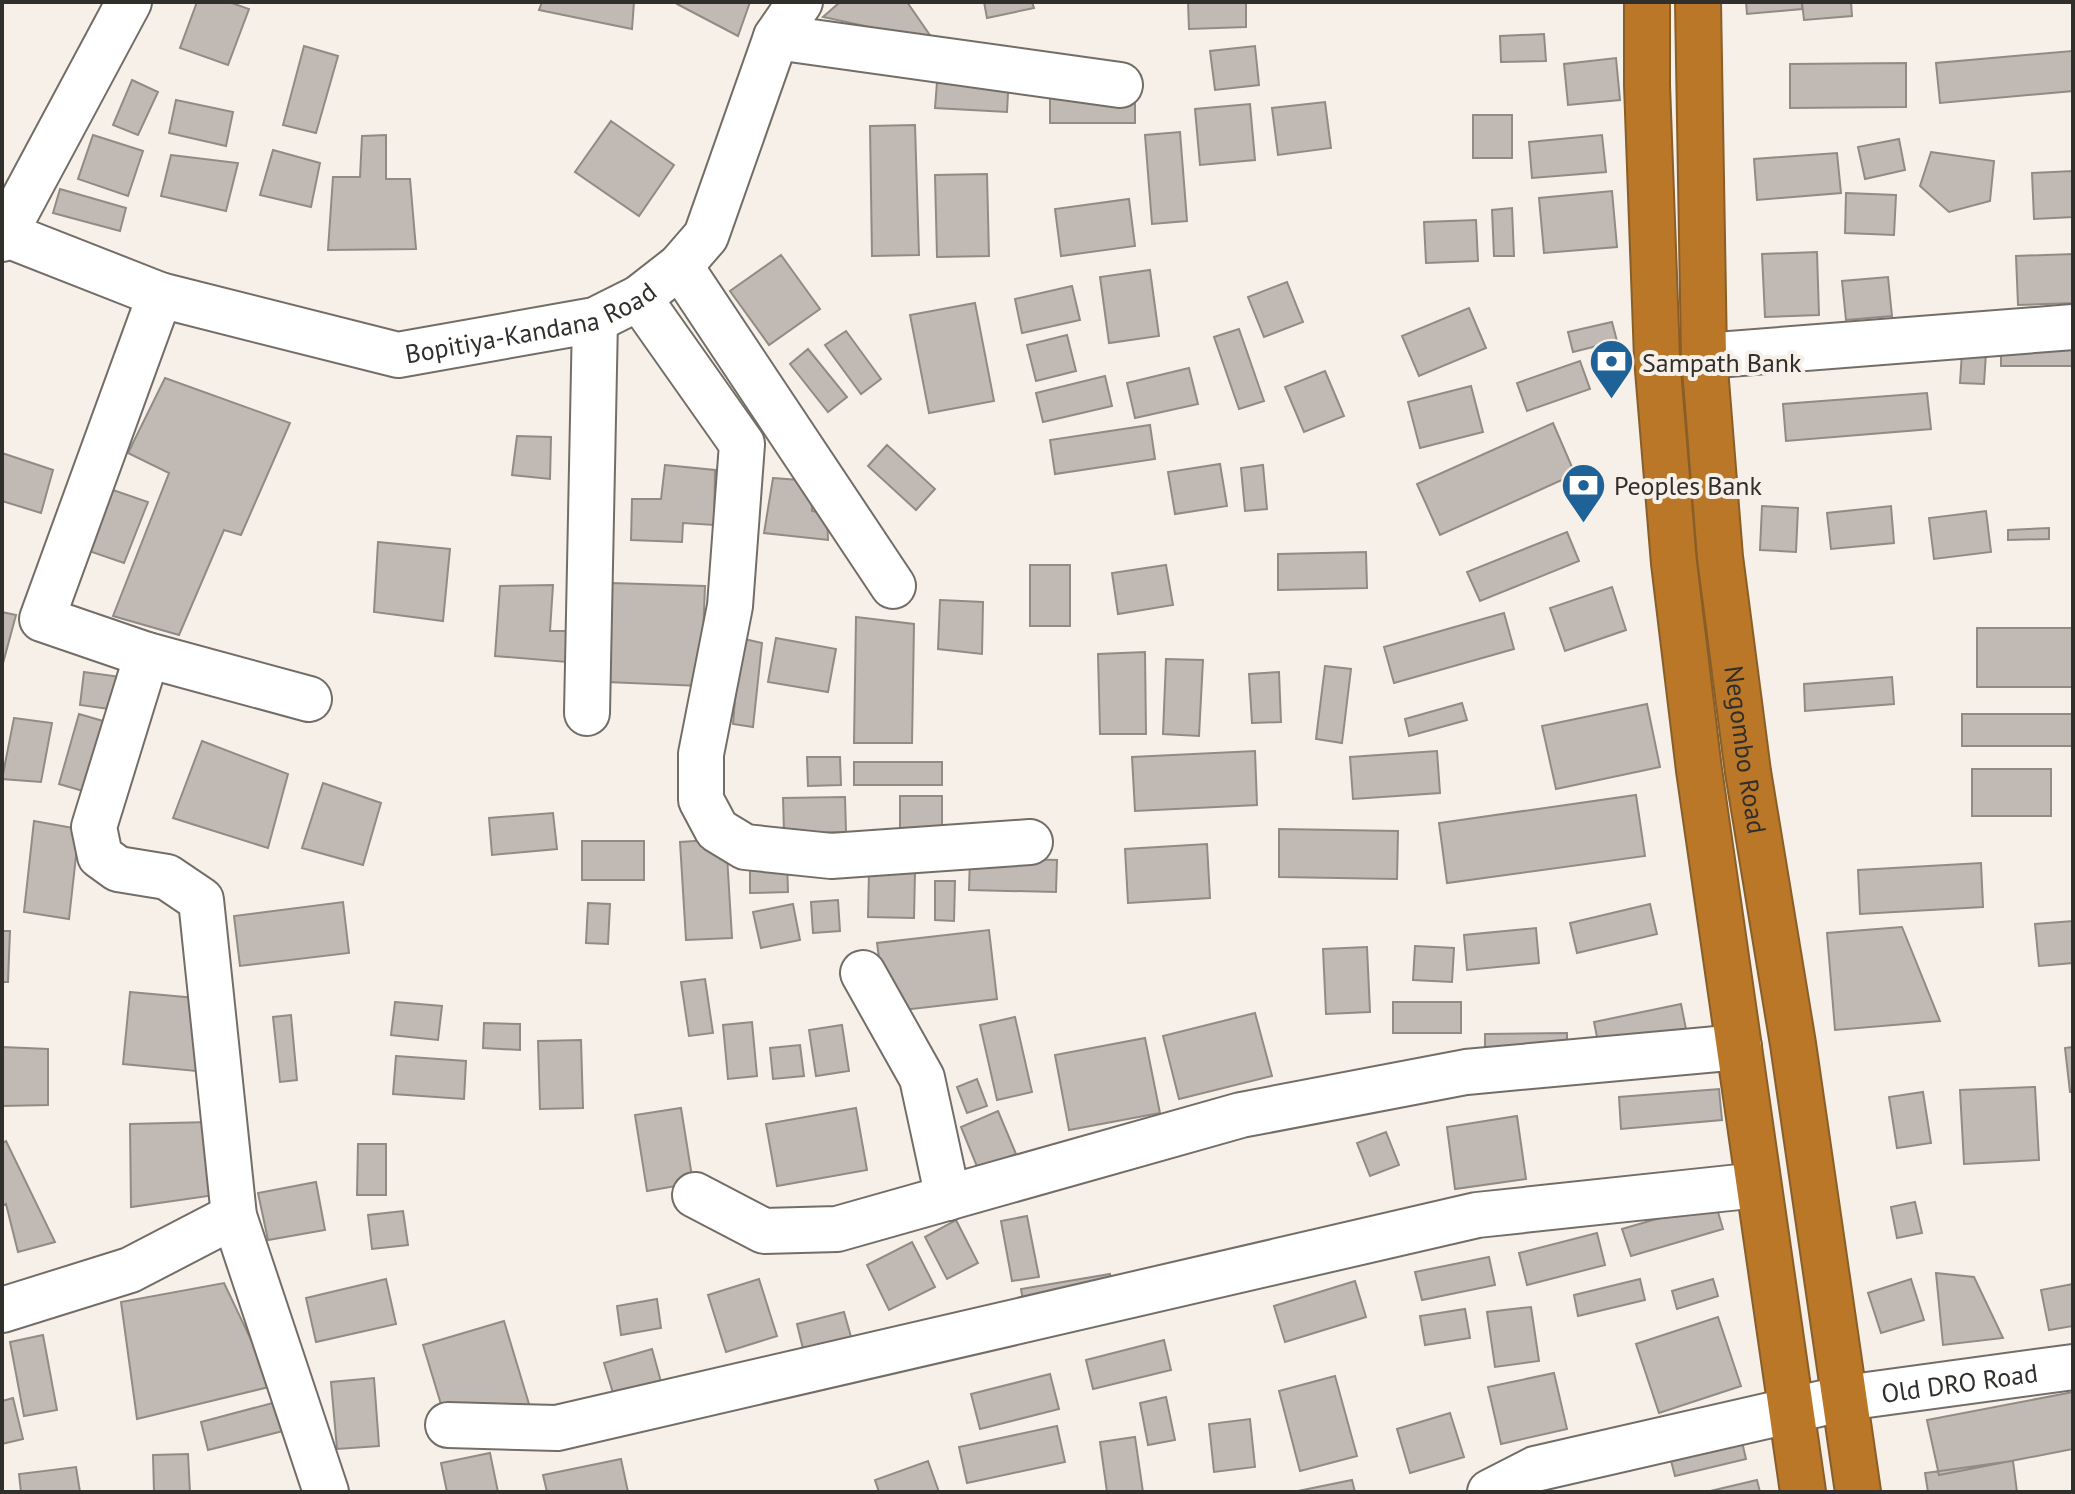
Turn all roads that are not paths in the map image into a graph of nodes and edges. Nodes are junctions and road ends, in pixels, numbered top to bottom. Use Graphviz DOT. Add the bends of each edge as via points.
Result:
graph roads {
  1 [pos="129,2"];
  2 [pos="800,2"];
  3 [pos="1647,2"];
  4 [pos="1698,2"];
  5 [pos="776,37"];
  6 [pos="1120,85"];
  7 [pos="3,235"];
  8 [pos="680,266"];
  9 [pos="160,295"];
  10 [pos="639,298"];
  11 [pos="595,320"];
  12 [pos="2073,327"];
  13 [pos="1704,356"];
  14 [pos="893,586"];
  15 [pos="147,655"];
  16 [pos="309,699"];
  17 [pos="587,713"];
  18 [pos="1030,842"];
  19 [pos="863,973"];
  20 [pos="1739,1047"];
  21 [pos="1758,1185"];
  22 [pos="695,1195"];
  23 [pos="948,1198"];
  24 [pos="234,1216"];
  25 [pos="2,1310"];
  26 [pos="2073,1367"];
  27 [pos="1845,1398"];
  28 [pos="1790,1412"];
  29 [pos="448,1425"];
  30 [pos="326,1492"];
  31 [pos="1490,1492"];
  32 [pos="1803,1492"];
  33 [pos="1858,1492"];
  1 -- 7 [label="street"];
  2 -- 5 [label="street, Bopitiya-Kandana Road"];
  3 -- 20 [label="highway, Negombo Road" via="1657,358 1673,547"];
  4 -- 13 [label="highway, Negombo Road"];
  5 -- 6 [label="street"];
  5 -- 8 [label="street, Bopitiya-Kandana Road" via="706,236"];
  7 -- 9 [label="street, Bopitiya-Kandana Road"];
  8 -- 10 [label="street, Bopitiya-Kandana Road"];
  8 -- 14 [label="street"];
  9 -- 11 [label="street, Bopitiya-Kandana Road" via="398,355"];
  9 -- 15 [label="street" via="42,619"];
  10 -- 11 [label="street, Bopitiya-Kandana Road"];
  10 -- 18 [label="street" via="742,444 730,606 701,754 701,800 717,830 745,847 831,856"];
  11 -- 17 [label="street"];
  12 -- 13 [label="street"];
  13 -- 27 [label="highway, Negombo Road" via="1720,557 1748,772"];
  15 -- 16 [label="street"];
  15 -- 24 [label="street" via="94,827 100,856 118,869 167,877 201,900"];
  19 -- 23 [label="street" via="922,1078"];
  20 -- 21 [label="highway, Negombo Road"];
  20 -- 23 [label="street" via="1451,1075 1241,1115"];
  21 -- 28 [label="highway, Negombo Road"];
  21 -- 29 [label="street" via="1477,1215 557,1428"];
  22 -- 23 [label="street" via="764,1231 837,1229"];
  24 -- 25 [label="street" via="130,1270"];
  24 -- 30 [label="street"];
  26 -- 27 [label="street, Old DRO Road"];
  27 -- 28 [label="street, Old DRO Road"];
  27 -- 33 [label="highway, Negombo Road"];
  28 -- 31 [label="street, Old DRO Road" via="1535,1469"];
  28 -- 32 [label="highway, Negombo Road"];
}
